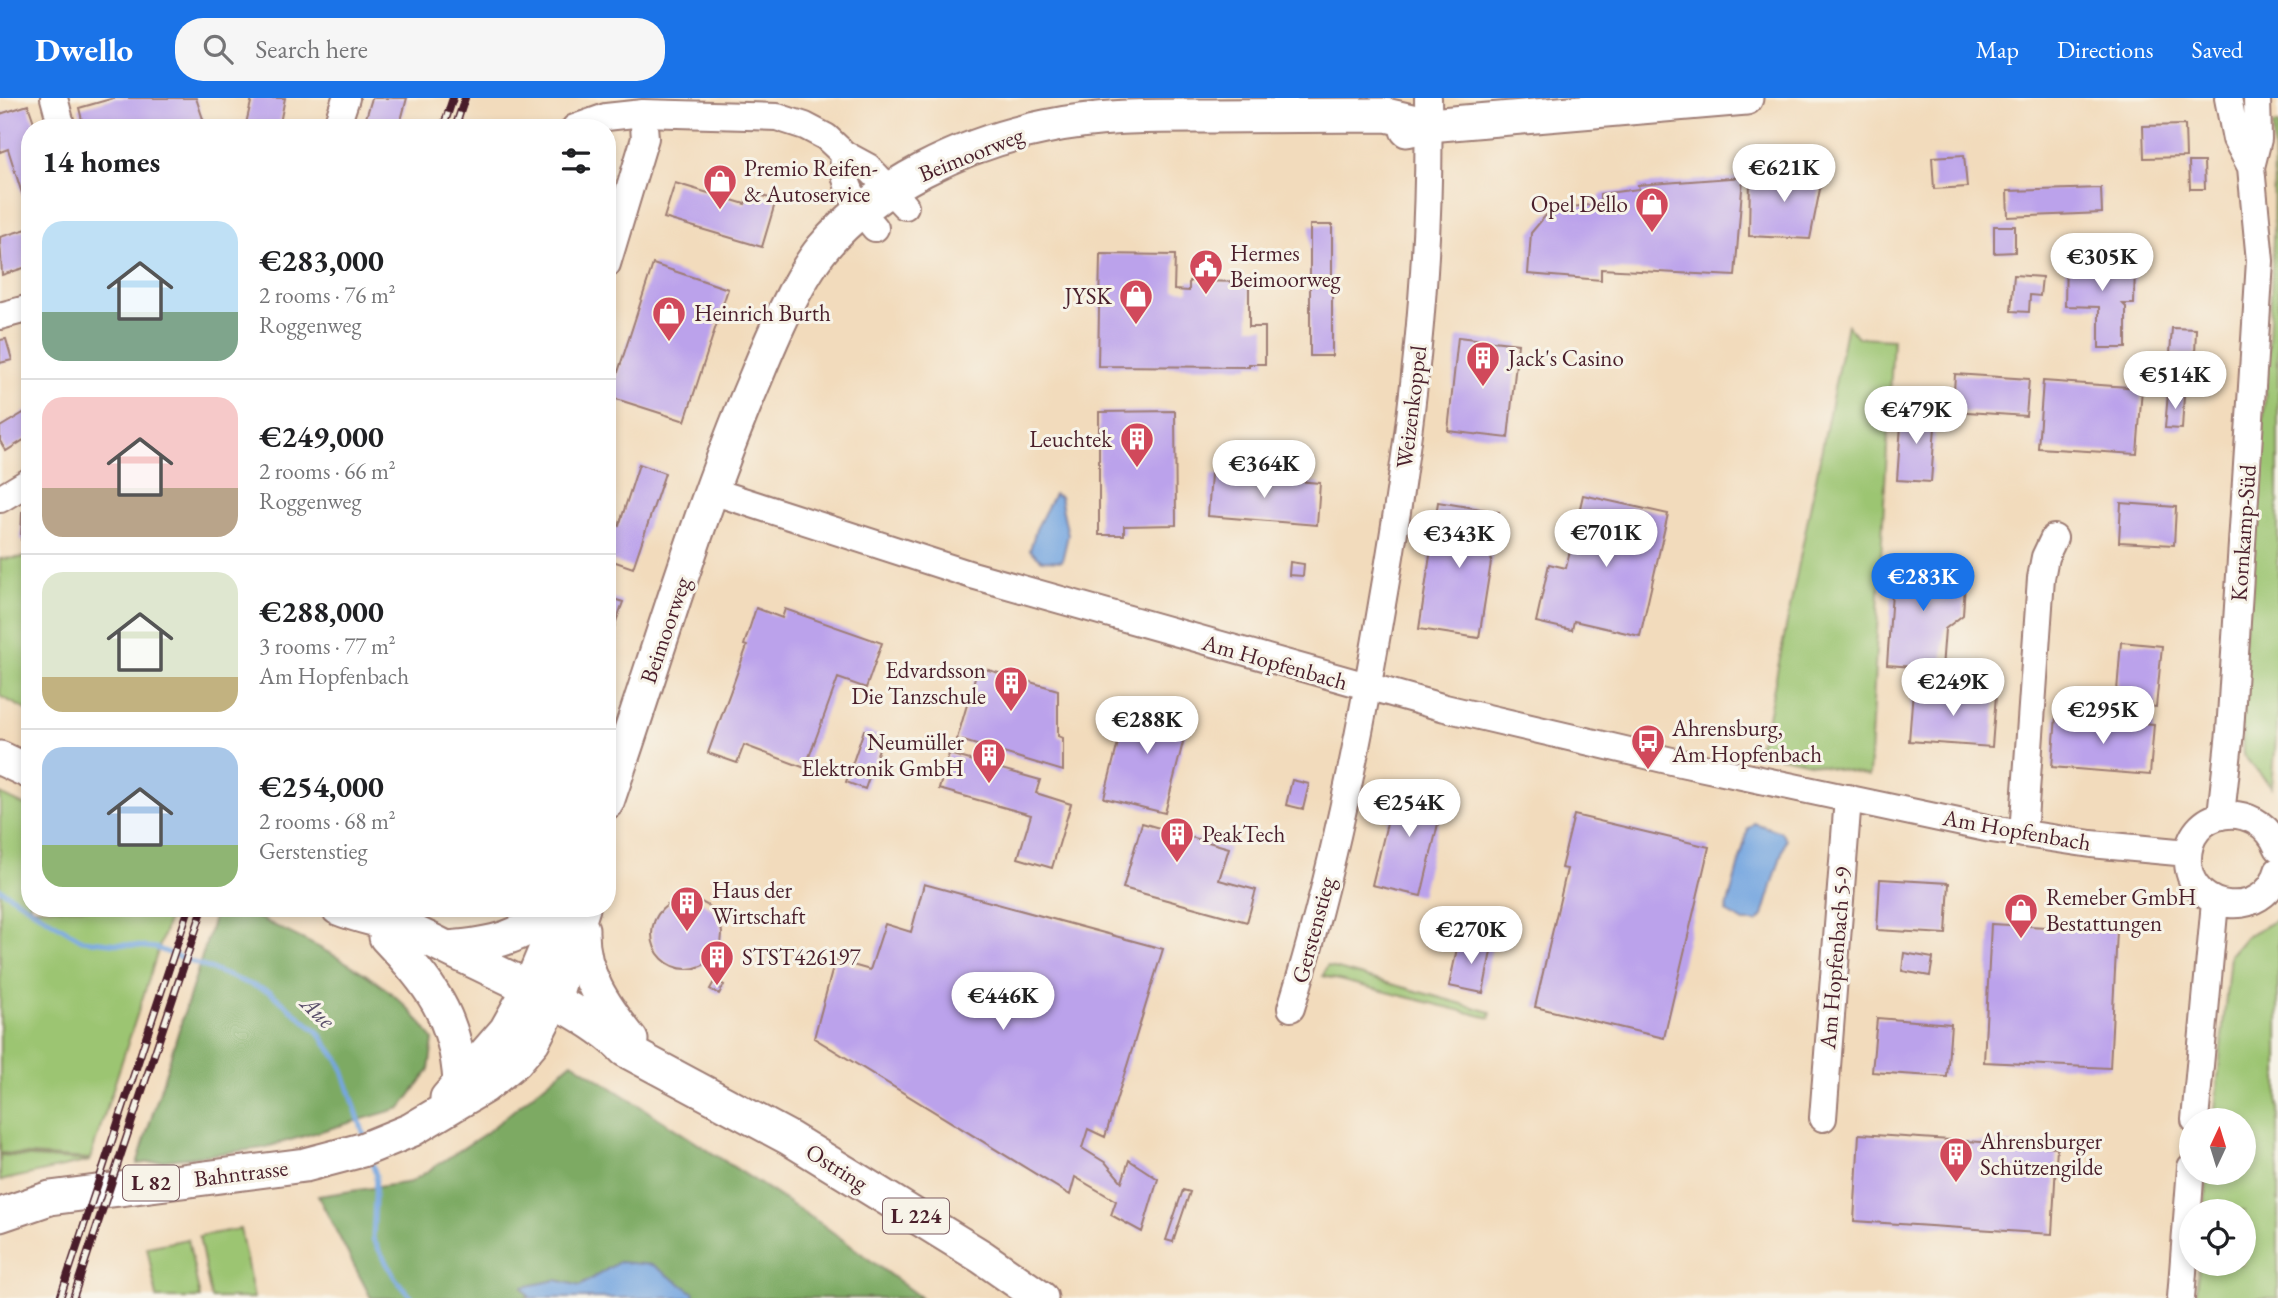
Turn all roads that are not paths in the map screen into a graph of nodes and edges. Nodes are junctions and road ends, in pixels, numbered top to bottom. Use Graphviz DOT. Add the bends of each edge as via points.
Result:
graph roads {
  1 [pos="54,98"];
  2 [pos="346,98"];
  3 [pos="1746,98"];
  4 [pos="2228,98"];
  5 [pos="2257,98"];
  6 [pos="1429,111"];
  7 [pos="643,113"];
  8 [pos="60,119"];
  9 [pos="338,119"];
  10 [pos="600,119"];
  11 [pos="844,154"];
  12 [pos="2251,167"];
  13 [pos="898,197"];
  14 [pos="868,220"];
  15 [pos="616,234"];
  16 [pos="21,310"];
  17 [pos="0,316"];
  18 [pos="21,486"];
  19 [pos="712,491"];
  20 [pos="0,499"];
  21 [pos="2054,538"];
  22 [pos="1368,688"];
  23 [pos="0,758"];
  24 [pos="21,768"];
  25 [pos="616,775"];
  26 [pos="1848,798"];
  27 [pos="2230,815"];
  28 [pos="2023,834"];
  29 [pos="2278,848"];
  30 [pos="2188,853"];
  31 [pos="2278,871"];
  32 [pos="2226,904"];
  33 [pos="553,917"];
  34 [pos="569,917"];
  35 [pos="574,917"];
  36 [pos="364,922"];
  37 [pos="447,948"];
  38 [pos="537,1004"];
  39 [pos="1291,1008"];
  40 [pos="639,1058"];
  41 [pos="460,1082"];
  42 [pos="2196,1108"];
  43 [pos="433,1115"];
  44 [pos="1822,1118"];
  45 [pos="2190,1185"];
  46 [pos="0,1215"];
  47 [pos="1041,1298"];
  48 [pos="2181,1298"];
  1 -- 8 [label="street"];
  2 -- 9 [label="street"];
  3 -- 6 [label="main road, Beimoorweg"];
  4 -- 12 [label="street, Kornkamp-Süd" via="2236,139"];
  5 -- 12 [label="street, Kornkamp-Süd" via="2258,139"];
  6 -- 13 [label="main road, Beimoorweg" via="1090,119 1021,132 972,149"];
  6 -- 22 [label="street, Weizenkoppel" via="1427,253 1414,397"];
  7 -- 10 [label="street, Beimoorweg"];
  7 -- 11 [label="street, Beimoorweg" via="778,117 814,130"];
  7 -- 15 [label="street" via="645,138"];
  11 -- 13 [label="street, Beimoorweg" via="868,167"];
  11 -- 14 [label="street" via="845,177"];
  12 -- 27 [label="street, Kornkamp-Süd" via="2259,233 2258,313 2230,732"];
  13 -- 14 [label="main road, Beimoorweg"];
  14 -- 19 [label="main road, Beimoorweg" via="823,247 806,270 772,337"];
  16 -- 17 [label="street"];
  18 -- 20 [label="street"];
  19 -- 22 [label="street, Am Hopfenbach" via="972,575"];
  19 -- 25 [label="main road, Beimoorweg"];
  21 -- 28 [label="street" via="2041,578"];
  22 -- 26 [label="street, Am Hopfenbach"];
  22 -- 39 [label="street, Gerstenstieg" via="1330,866"];
  23 -- 24 [label="main road"];
  26 -- 28 [label="street, Am Hopfenbach"];
  26 -- 44 [label="street, Am Hopfenbach 5-9"];
  27 -- 29 [label="street" via="2264,825"];
  27 -- 30 [label="street" via="2203,825"];
  28 -- 30 [label="street, Am Hopfenbach"];
  30 -- 32 [label="street" via="2191,876 2205,896"];
  31 -- 32 [label="street" via="2261,897"];
  32 -- 42 [label="street" via="2210,961"];
  33 -- 37 [label="main road" via="499,943"];
  34 -- 38 [label="main road"];
  35 -- 40 [label="main road" via="593,985"];
  36 -- 37 [label="main road, Ostring" via="394,925"];
  36 -- 38 [label="main road, Ostring"];
  36 -- 41 [label="main road" via="422,975 443,1009 455,1037"];
  37 -- 38 [label="main road, Ostring"];
  38 -- 40 [label="main road, Ostring / L 224" via="605,1048"];
  38 -- 41 [label="main road, Bahntrasse / L 82" via="506,1030"];
  38 -- 43 [label="main road, Bahntrasse / L 82" via="533,1041 472,1096"];
  40 -- 47 [label="main road, Ostring / L 224" via="789,1138"];
  41 -- 43 [label="main road, Bahntrasse / L 82"];
  43 -- 46 [label="main road, Bahntrasse / L 82" via="390,1140 305,1166 50,1198"];
  45 -- 48 [label="street"];
}
